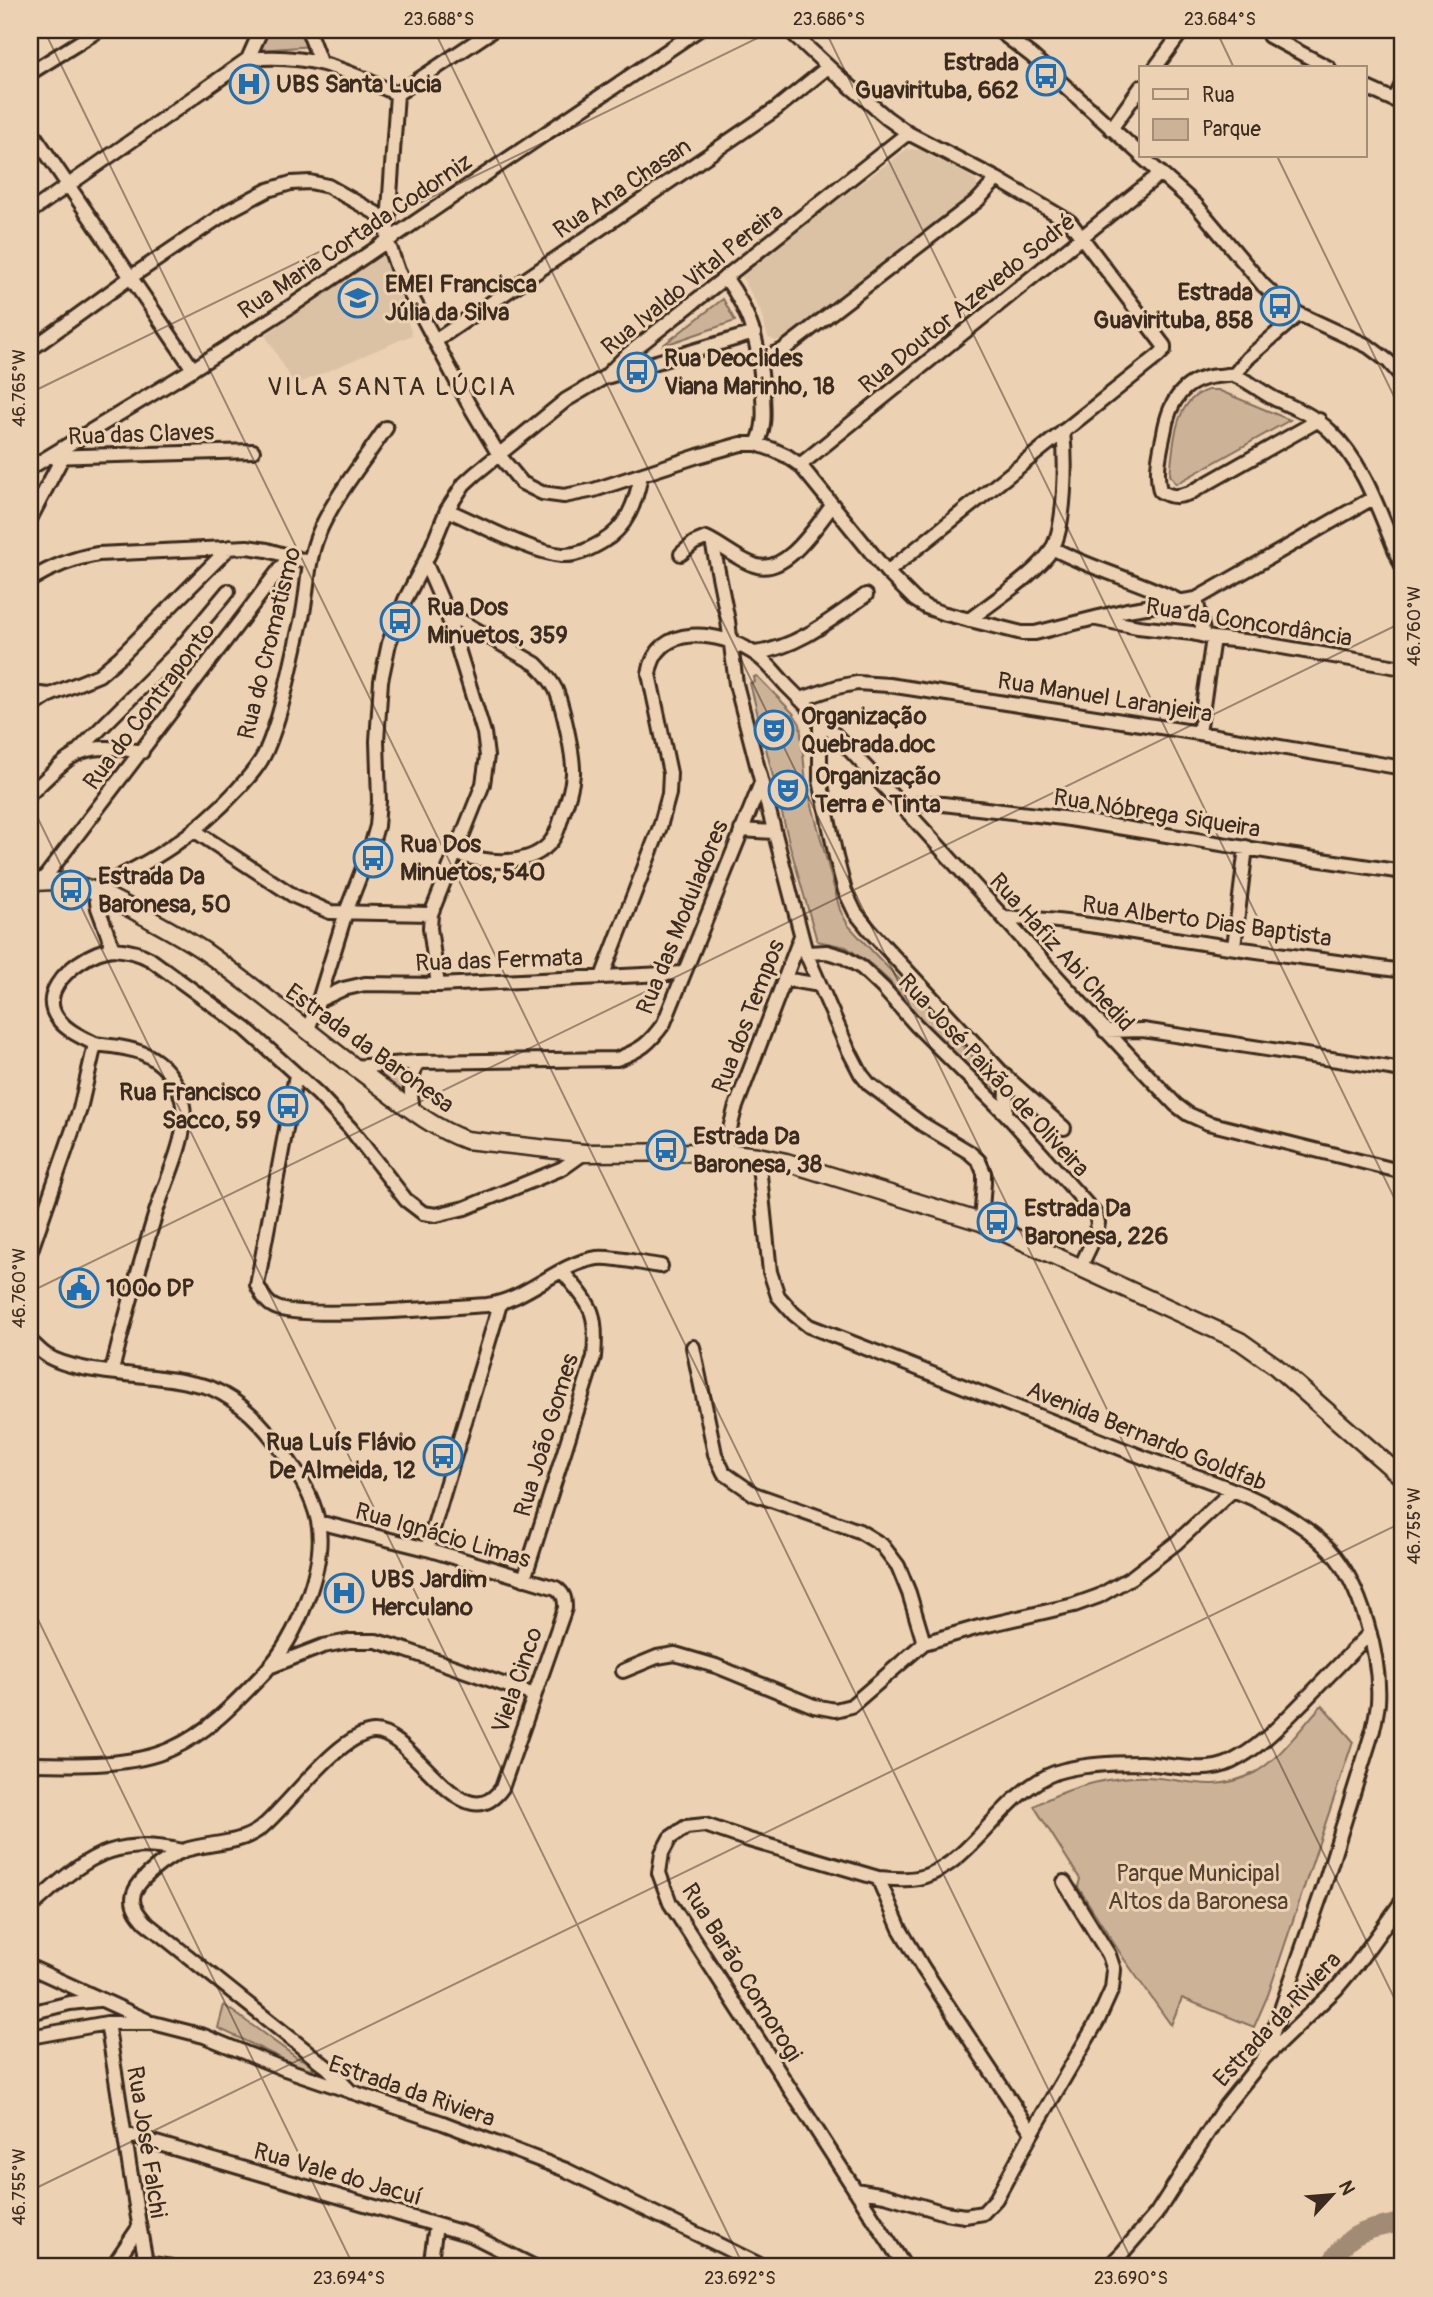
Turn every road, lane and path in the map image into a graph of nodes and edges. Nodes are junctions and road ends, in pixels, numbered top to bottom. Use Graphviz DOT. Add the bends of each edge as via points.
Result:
graph roads {
  1 [pos="99,30"];
  2 [pos="261,30"];
  3 [pos="309,30"];
  4 [pos="494,30"];
  5 [pos="698,30"];
  6 [pos="789,30"];
  7 [pos="998,30"];
  8 [pos="1179,30"];
  9 [pos="1269,36"];
  10 [pos="248,59"];
  11 [pos="320,62"];
  12 [pos="1156,66"];
  13 [pos="1325,66"];
  14 [pos="828,67"];
  15 [pos="30,74"];
  16 [pos="1403,83"];
  17 [pos="1366,87"];
  18 [pos="1139,91"];
  19 [pos="397,93"];
  20 [pos="30,129"];
  21 [pos="1111,129"];
  22 [pos="908,132"];
  23 [pos="1139,153"];
  24 [pos="1144,158"];
  25 [pos="1161,173"];
  26 [pos="997,179"];
  27 [pos="69,184"];
  28 [pos="30,212"];
  29 [pos="388,220"];
  30 [pos="1082,237"];
  31 [pos="387,239"];
  32 [pos="131,277"];
  33 [pos="725,277"];
  34 [pos="1299,314"];
  35 [pos="754,333"];
  36 [pos="435,341"];
  37 [pos="30,351"];
  38 [pos="761,359"];
  39 [pos="193,369"];
  40 [pos="1234,375"];
  41 [pos="605,377"];
  42 [pos="1403,378"];
  43 [pos="1319,421"];
  44 [pos="386,428"];
  45 [pos="1063,431"];
  46 [pos="757,444"];
  47 [pos="253,451"];
  48 [pos="499,455"];
  49 [pos="46,457"];
  50 [pos="62,458"];
  51 [pos="30,459"];
  52 [pos="800,466"];
  53 [pos="30,468"];
  54 [pos="641,475"];
  55 [pos="1373,498"];
  56 [pos="832,506"];
  57 [pos="447,510"];
  58 [pos="30,519"];
  59 [pos="712,541"];
  60 [pos="230,547"];
  61 [pos="1052,548"];
  62 [pos="681,554"];
  63 [pos="289,557"];
  64 [pos="309,562"];
  65 [pos="425,562"];
  66 [pos="1403,568"];
  67 [pos="887,572"];
  68 [pos="30,580"];
  69 [pos="228,591"];
  70 [pos="866,595"];
  71 [pos="1196,599"];
  72 [pos="1179,602"];
  73 [pos="447,613"];
  74 [pos="1094,619"];
  75 [pos="969,620"];
  76 [pos="1209,637"];
  77 [pos="730,640"];
  78 [pos="755,653"];
  79 [pos="1397,667"];
  80 [pos="30,693"];
  81 [pos="50,695"];
  82 [pos="801,699"];
  83 [pos="30,708"];
  84 [pos="820,719"];
  85 [pos="1199,733"];
  86 [pos="142,752"];
  87 [pos="76,753"];
  88 [pos="1403,768"];
  89 [pos="761,783"];
  90 [pos="30,794"];
  91 [pos="904,807"];
  92 [pos="741,830"];
  93 [pos="195,831"];
  94 [pos="773,832"];
  95 [pos="1246,847"];
  96 [pos="456,854"];
  97 [pos="1403,872"];
  98 [pos="36,882"];
  99 [pos="96,889"];
  100 [pos="346,912"];
  101 [pos="430,914"];
  102 [pos="1004,918"];
  103 [pos="802,936"];
  104 [pos="1234,947"];
  105 [pos="113,949"];
  106 [pos="806,953"];
  107 [pos="1403,971"];
  108 [pos="684,973"];
  109 [pos="602,977"];
  110 [pos="784,979"];
  111 [pos="438,985"];
  112 [pos="820,985"];
  113 [pos="319,1000"];
  114 [pos="1105,1031"];
  115 [pos="307,1032"];
  116 [pos="95,1044"];
  117 [pos="418,1062"];
  118 [pos="354,1067"];
  119 [pos="1403,1070"];
  120 [pos="296,1075"];
  121 [pos="1004,1075"];
  122 [pos="413,1111"];
  123 [pos="1006,1114"];
  124 [pos="1065,1128"];
  125 [pos="724,1152"];
  126 [pos="584,1153"];
  127 [pos="758,1156"];
  128 [pos="1403,1172"];
  129 [pos="981,1222"];
  130 [pos="30,1253"];
  131 [pos="661,1266"];
  132 [pos="1080,1268"];
  133 [pos="562,1271"];
  134 [pos="500,1304"];
  135 [pos="30,1341"];
  136 [pos="693,1347"];
  137 [pos="112,1371"];
  138 [pos="1403,1478"];
  139 [pos="1233,1490"];
  140 [pos="318,1522"];
  141 [pos="427,1549"];
  142 [pos="524,1579"];
  143 [pos="556,1588"];
  144 [pos="1370,1633"];
  145 [pos="924,1643"];
  146 [pos="269,1667"];
  147 [pos="623,1671"];
  148 [pos="534,1695"];
  149 [pos="30,1764"];
  150 [pos="183,1851"];
  151 [pos="878,1878"];
  152 [pos="1064,1882"];
  153 [pos="1403,1900"];
  154 [pos="30,1908"];
  155 [pos="30,1967"];
  156 [pos="99,2000"];
  157 [pos="30,2013"];
  158 [pos="153,2023"];
  159 [pos="107,2024"];
  160 [pos="30,2037"];
  161 [pos="1264,2058"];
  162 [pos="351,2092"];
  163 [pos="1032,2133"];
  164 [pos="125,2134"];
  165 [pos="855,2190"];
  166 [pos="436,2225"];
  167 [pos="139,2227"];
  168 [pos="146,2265"];
  169 [pos="112,2267"];
  170 [pos="171,2267"];
  171 [pos="430,2267"];
  172 [pos="535,2267"];
  173 [pos="764,2267"];
  174 [pos="905,2267"];
  175 [pos="1108,2267"];
  1 -- 15 [label="street"];
  2 -- 10 [label="street"];
  3 -- 11 [label="street"];
  4 -- 19 [label="street"];
  5 -- 31 [label="street, Rua Maria Cortada Codorniz"];
  6 -- 14 [label="street"];
  7 -- 21 [label="street"];
  8 -- 12 [label="street"];
  9 -- 13 [label="street"];
  10 -- 11 [label="street"];
  10 -- 27 [label="street"];
  11 -- 19 [label="street"];
  14 -- 22 [label="street"];
  14 -- 36 [label="street, Rua Ana Chasan" via="776,109"];
  16 -- 17 [label="street" via="1394,100"];
  18 -- 21 [label="street"];
  19 -- 29 [label="street"];
  20 -- 27 [label="street"];
  21 -- 23 [label="street"];
  22 -- 26 [label="street"];
  22 -- 33 [label="street, Rua Ivaldo Vital Pereira"];
  24 -- 25 [label="street"];
  25 -- 30 [label="street, Rua Doutor Azevedo Sodré"];
  25 -- 34 [label="street" via="1196,205 1263,285"];
  26 -- 30 [label="street" via="1059,214"];
  26 -- 38 [label="street" via="978,200 783,351"];
  27 -- 28 [label="street"];
  27 -- 32 [label="street"];
  29 -- 31 [label="street"];
  29 -- 32 [label="street" via="328,186 291,183 230,210"];
  30 -- 45 [label="street" via="1164,350"];
  30 -- 52 [label="street, Rua Doutor Azevedo Sodré"];
  31 -- 36 [label="street" via="398,271"];
  31 -- 39 [label="street, Rua Maria Cortada Codorniz"];
  32 -- 37 [label="street"];
  32 -- 39 [label="street"];
  33 -- 35 [label="street" via="743,304"];
  33 -- 41 [label="street, Rua Ivaldo Vital Pereira"];
  34 -- 40 [label="street"];
  34 -- 42 [label="street" via="1368,346"];
  35 -- 38 [label="street"];
  35 -- 41 [label="street"];
  36 -- 48 [label="street"];
  38 -- 46 [label="street" via="764,417"];
  39 -- 49 [label="street, Rua Maria Cortada Codorniz"];
  40 -- 43 [label="street"];
  40 -- 43 [label="street" via="1192,382 1170,409 1157,480 1160,491 1168,496 1190,493"];
  41 -- 48 [label="street, Rua Ivaldo Vital Pereira" via="566,401"];
  43 -- 55 [label="street" via="1349,453"];
  44 -- 64 [label="street, Rua do Cromatismo" via="318,533"];
  45 -- 61 [label="street" via="1062,505"];
  45 -- 67 [label="street"];
  46 -- 52 [label="street"];
  46 -- 54 [label="street" via="741,444"];
  47 -- 50 [label="street, Rua das Claves"];
  48 -- 54 [label="street" via="522,483 542,494 564,496"];
  48 -- 57 [label="street, Rua Ivaldo Vital Pereira" via="464,484"];
  49 -- 50 [label="street, Rua das Claves"];
  49 -- 51 [label="street, Rua das Claves"];
  49 -- 53 [label="street, Rua Maria Cortada Codorniz"];
  50 -- 58 [label="street"];
  52 -- 56 [label="street"];
  54 -- 57 [label="street" via="634,504 621,528 588,551 564,555 541,550"];
  55 -- 66 [label="street"];
  55 -- 71 [label="street"];
  56 -- 59 [label="street" via="810,535 771,567 745,561"];
  56 -- 67 [label="street"];
  57 -- 65 [label="street, Rua Ivaldo Vital Pereira"];
  59 -- 62 [label="street" via="701,539"];
  59 -- 77 [label="street"];
  60 -- 63 [label="street"];
  60 -- 68 [label="street" via="98,554 55,566"];
  60 -- 81 [label="street" via="110,666"];
  61 -- 72 [label="street"];
  61 -- 75 [label="street"];
  63 -- 64 [label="street"];
  63 -- 86 [label="street, Rua do Contraponto"];
  64 -- 93 [label="street, Rua do Cromatismo" via="307,597 265,754 249,778"];
  65 -- 73 [label="street"];
  65 -- 100 [label="street, Rua Ivaldo Vital Pereira" via="389,643 377,741 377,826"];
  67 -- 75 [label="street" via="926,607"];
  69 -- 87 [label="street" via="178,650"];
  70 -- 78 [label="street" via="815,630"];
  71 -- 72 [label="street"];
  71 -- 76 [label="street"];
  72 -- 74 [label="street"];
  73 -- 96 [label="street" via="488,756 483,784"];
  73 -- 96 [label="street" via="536,664 555,689 573,773 555,837 537,853 480,861"];
  74 -- 75 [label="street" via="1035,633"];
  74 -- 76 [label="street, Rua da Concordância"];
  76 -- 79 [label="street, Rua da Concordância"];
  76 -- 85 [label="street"];
  77 -- 78 [label="street, Rua Hafiz Abi Chedid"];
  77 -- 89 [label="street"];
  77 -- 109 [label="street" via="704,635 679,638 667,642 651,660 649,674 670,774 669,794"];
  78 -- 82 [label="street, Rua Hafiz Abi Chedid"];
  80 -- 81 [label="street"];
  81 -- 83 [label="street"];
  82 -- 84 [label="street, Rua Hafiz Abi Chedid"];
  82 -- 85 [label="street, Rua Manuel Laranjeira" via="857,683 889,685"];
  84 -- 91 [label="street, Rua Hafiz Abi Chedid"];
  84 -- 121 [label="street" via="821,780 845,891 872,933"];
  85 -- 88 [label="street, Rua Manuel Laranjeira"];
  86 -- 87 [label="street" via="95,747"];
  86 -- 98 [label="street, Rua do Contraponto"];
  87 -- 90 [label="street"];
  89 -- 92 [label="street, Rua das Moduladores"];
  89 -- 94 [label="street"];
  91 -- 95 [label="street, Rua Nóbrega Siqueira" via="943,804 1063,818"];
  91 -- 102 [label="street, Rua Hafiz Abi Chedid"];
  92 -- 94 [label="street"];
  92 -- 108 [label="street, Rua das Moduladores"];
  93 -- 99 [label="street, Rua do Cromatismo"];
  93 -- 100 [label="street" via="294,896 330,912"];
  94 -- 103 [label="street"];
  95 -- 97 [label="street, Rua Nóbrega Siqueira"];
  95 -- 104 [label="street"];
  96 -- 101 [label="street"];
  98 -- 99 [label="main road, Estrada da Baronesa"];
  99 -- 105 [label="street"];
  99 -- 115 [label="main road, Estrada da Baronesa" via="203,950"];
  100 -- 101 [label="street"];
  100 -- 113 [label="street, Rua Ivaldo Vital Pereira"];
  101 -- 111 [label="street"];
  102 -- 104 [label="street, Rua Alberto Dias Baptista" via="1050,920"];
  102 -- 114 [label="street, Rua Hafiz Abi Chedid"];
  103 -- 106 [label="street"];
  103 -- 110 [label="street, Rua dos Tempos"];
  104 -- 107 [label="street, Rua Alberto Dias Baptista"];
  105 -- 116 [label="street" via="97,952 71,968 55,986 52,1003 56,1017"];
  105 -- 120 [label="street" via="150,959 246,1030"];
  106 -- 112 [label="street"];
  106 -- 123 [label="street, Rua José Paixão de Oliveira" via="827,952 862,968"];
  108 -- 109 [label="street, Rua das Fermata"];
  108 -- 117 [label="street, Rua das Moduladores" via="664,1023 652,1040 617,1059"];
  109 -- 111 [label="street, Rua das Fermata"];
  110 -- 112 [label="street"];
  110 -- 125 [label="street, Rua dos Tempos"];
  111 -- 113 [label="street, Rua das Fermata" via="365,984"];
  112 -- 129 [label="street" via="860,1074 869,1084 979,1161 984,1173"];
  113 -- 115 [label="street, Rua Ivaldo Vital Pereira"];
  114 -- 119 [label="street" via="1143,1030"];
  114 -- 128 [label="street, Rua Hafiz Abi Chedid" via="1188,1114"];
  115 -- 118 [label="main road, Estrada da Baronesa"];
  116 -- 130 [label="street" via="80,1109"];
  116 -- 137 [label="street" via="133,1049 160,1062 177,1085 184,1121"];
  117 -- 118 [label="street, Rua das Moduladores"];
  117 -- 122 [label="street" via="411,1074"];
  118 -- 122 [label="main road, Estrada da Baronesa"];
  120 -- 126 [label="street" via="351,1128 406,1200 424,1213 465,1208 563,1168"];
  120 -- 134 [label="street" via="257,1285 264,1297 273,1307 301,1312"];
  121 -- 123 [label="street"];
  121 -- 124 [label="street"];
  122 -- 126 [label="main road, Estrada da Baronesa" via="466,1140"];
  123 -- 132 [label="street, Rua José Paixão de Oliveira" via="1096,1215 1097,1234"];
  125 -- 126 [label="main road, Estrada da Baronesa"];
  125 -- 127 [label="main road, Estrada da Baronesa"];
  127 -- 129 [label="main road, Estrada da Baronesa"];
  127 -- 139 [label="street, Avenida Bernardo Goldfab" via="770,1272 778,1296 809,1325"];
  129 -- 132 [label="main road, Estrada da Baronesa"];
  131 -- 133 [label="street" via="599,1258"];
  132 -- 138 [label="main road, Estrada da Baronesa" via="1259,1353"];
  133 -- 134 [label="street"];
  133 -- 142 [label="street, Rua João Gomes" via="593,1311 594,1357"];
  134 -- 141 [label="street"];
  135 -- 137 [label="street" via="48,1356"];
  136 -- 145 [label="street" via="715,1454 724,1474 754,1494 859,1531 882,1545 898,1566"];
  137 -- 140 [label="street" via="209,1387 241,1405 266,1428 294,1468"];
  139 -- 144 [label="street, Avenida Bernardo Goldfab" via="1308,1530 1332,1552 1351,1582"];
  139 -- 145 [label="street" via="1176,1543 1099,1596"];
  140 -- 141 [label="street, Rua Ignácio Limas"];
  140 -- 146 [label="street" via="319,1557 312,1587 297,1623"];
  141 -- 142 [label="street, Rua Ignácio Limas"];
  142 -- 143 [label="street, Rua Ignácio Limas"];
  143 -- 148 [label="street, Viela Cinco" via="563,1593 565,1608"];
  144 -- 151 [label="street, Rua Barão Comorogi" via="1254,1750 1228,1764 1203,1768 1140,1763 1058,1772 1018,1796 944,1868 924,1877"];
  144 -- 161 [label="street, Avenida Bernardo Goldfab" via="1378,1703 1373,1730"];
  145 -- 147 [label="street" via="851,1706 835,1710 675,1654"];
  146 -- 148 [label="street" via="323,1646 376,1641"];
  146 -- 149 [label="street" via="197,1735 171,1749 129,1760"];
  148 -- 150 [label="street, Viela Cinco" via="502,1788 490,1802 464,1800 399,1743 375,1732 359,1736 340,1751 259,1830 230,1842"];
  150 -- 154 [label="street" via="153,1846 100,1853"];
  150 -- 162 [label="street" via="143,1879 132,1902 137,1913 328,2068"];
  151 -- 163 [label="street" via="923,1968"];
  151 -- 165 [label="street, Rua Barão Comorogi" via="705,1825 686,1827 670,1838 659,1872 688,1933"];
  152 -- 163 [label="street" via="1109,1955 1114,1970 1112,1989"];
  153 -- 161 [label="street, Estrada da Riviera" via="1336,1989"];
  155 -- 156 [label="street"];
  156 -- 157 [label="street"];
  156 -- 158 [label="street"];
  158 -- 159 [label="street, Estrada da Riviera"];
  158 -- 162 [label="street, Estrada da Riviera" via="204,2036"];
  159 -- 160 [label="street, Estrada da Riviera"];
  159 -- 164 [label="street, Rua José Falchi"];
  161 -- 175 [label="street, Estrada da Riviera" via="1223,2109 1156,2214"];
  162 -- 173 [label="street, Estrada da Riviera" via="566,2170"];
  163 -- 165 [label="street" via="996,2199 983,2213 945,2213"];
  164 -- 166 [label="street, Rua Vale do Jacuí"];
  164 -- 167 [label="street, Rua José Falchi"];
  165 -- 174 [label="street, Rua Barão Comorogi"];
  166 -- 171 [label="street"];
  166 -- 172 [label="street, Rua Vale do Jacuí" via="471,2235"];
  167 -- 168 [label="street, Rua José Falchi"];
  167 -- 169 [label="street"];
  168 -- 170 [label="street"];
}
